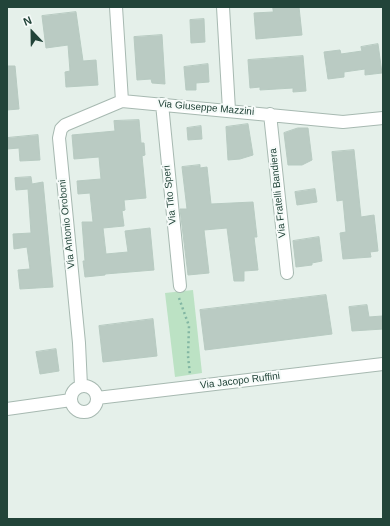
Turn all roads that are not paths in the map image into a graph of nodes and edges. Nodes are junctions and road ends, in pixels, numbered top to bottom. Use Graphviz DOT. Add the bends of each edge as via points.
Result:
graph roads {
  1 [pos="116,7"];
  2 [pos="223,7"];
  3 [pos="122,101"];
  4 [pos="162,104"];
  5 [pos="229,110"];
  6 [pos="270,114"];
  7 [pos="383,118"];
  8 [pos="287,273"];
  9 [pos="180,286"];
  10 [pos="383,364"];
  11 [pos="81,386"];
  12 [pos="97,398"];
  13 [pos="71,400"];
  14 [pos="7,409"];
  1 -- 3 [label="street"];
  2 -- 5 [label="street"];
  3 -- 4 [label="street, Via Giuseppe Mazzini"];
  3 -- 11 [label="street, Via Antonio Oroboni" via="65,125 59,138"];
  4 -- 5 [label="street, Via Giuseppe Mazzini"];
  4 -- 9 [label="street, Via Tito Speri"];
  5 -- 6 [label="street, Via Giuseppe Mazzini"];
  6 -- 7 [label="street, Via Giuseppe Mazzini" via="343,122"];
  6 -- 8 [label="street, Via Fratelli Bandiera"];
  10 -- 12 [label="street, Via Jacopo Ruffini"];
  11 -- 12 [label="street" via="92,389"];
  11 -- 13 [label="street" via="73,391"];
  12 -- 13 [label="street" via="94,407 85,412 76,409"];
  13 -- 14 [label="street"];
}
